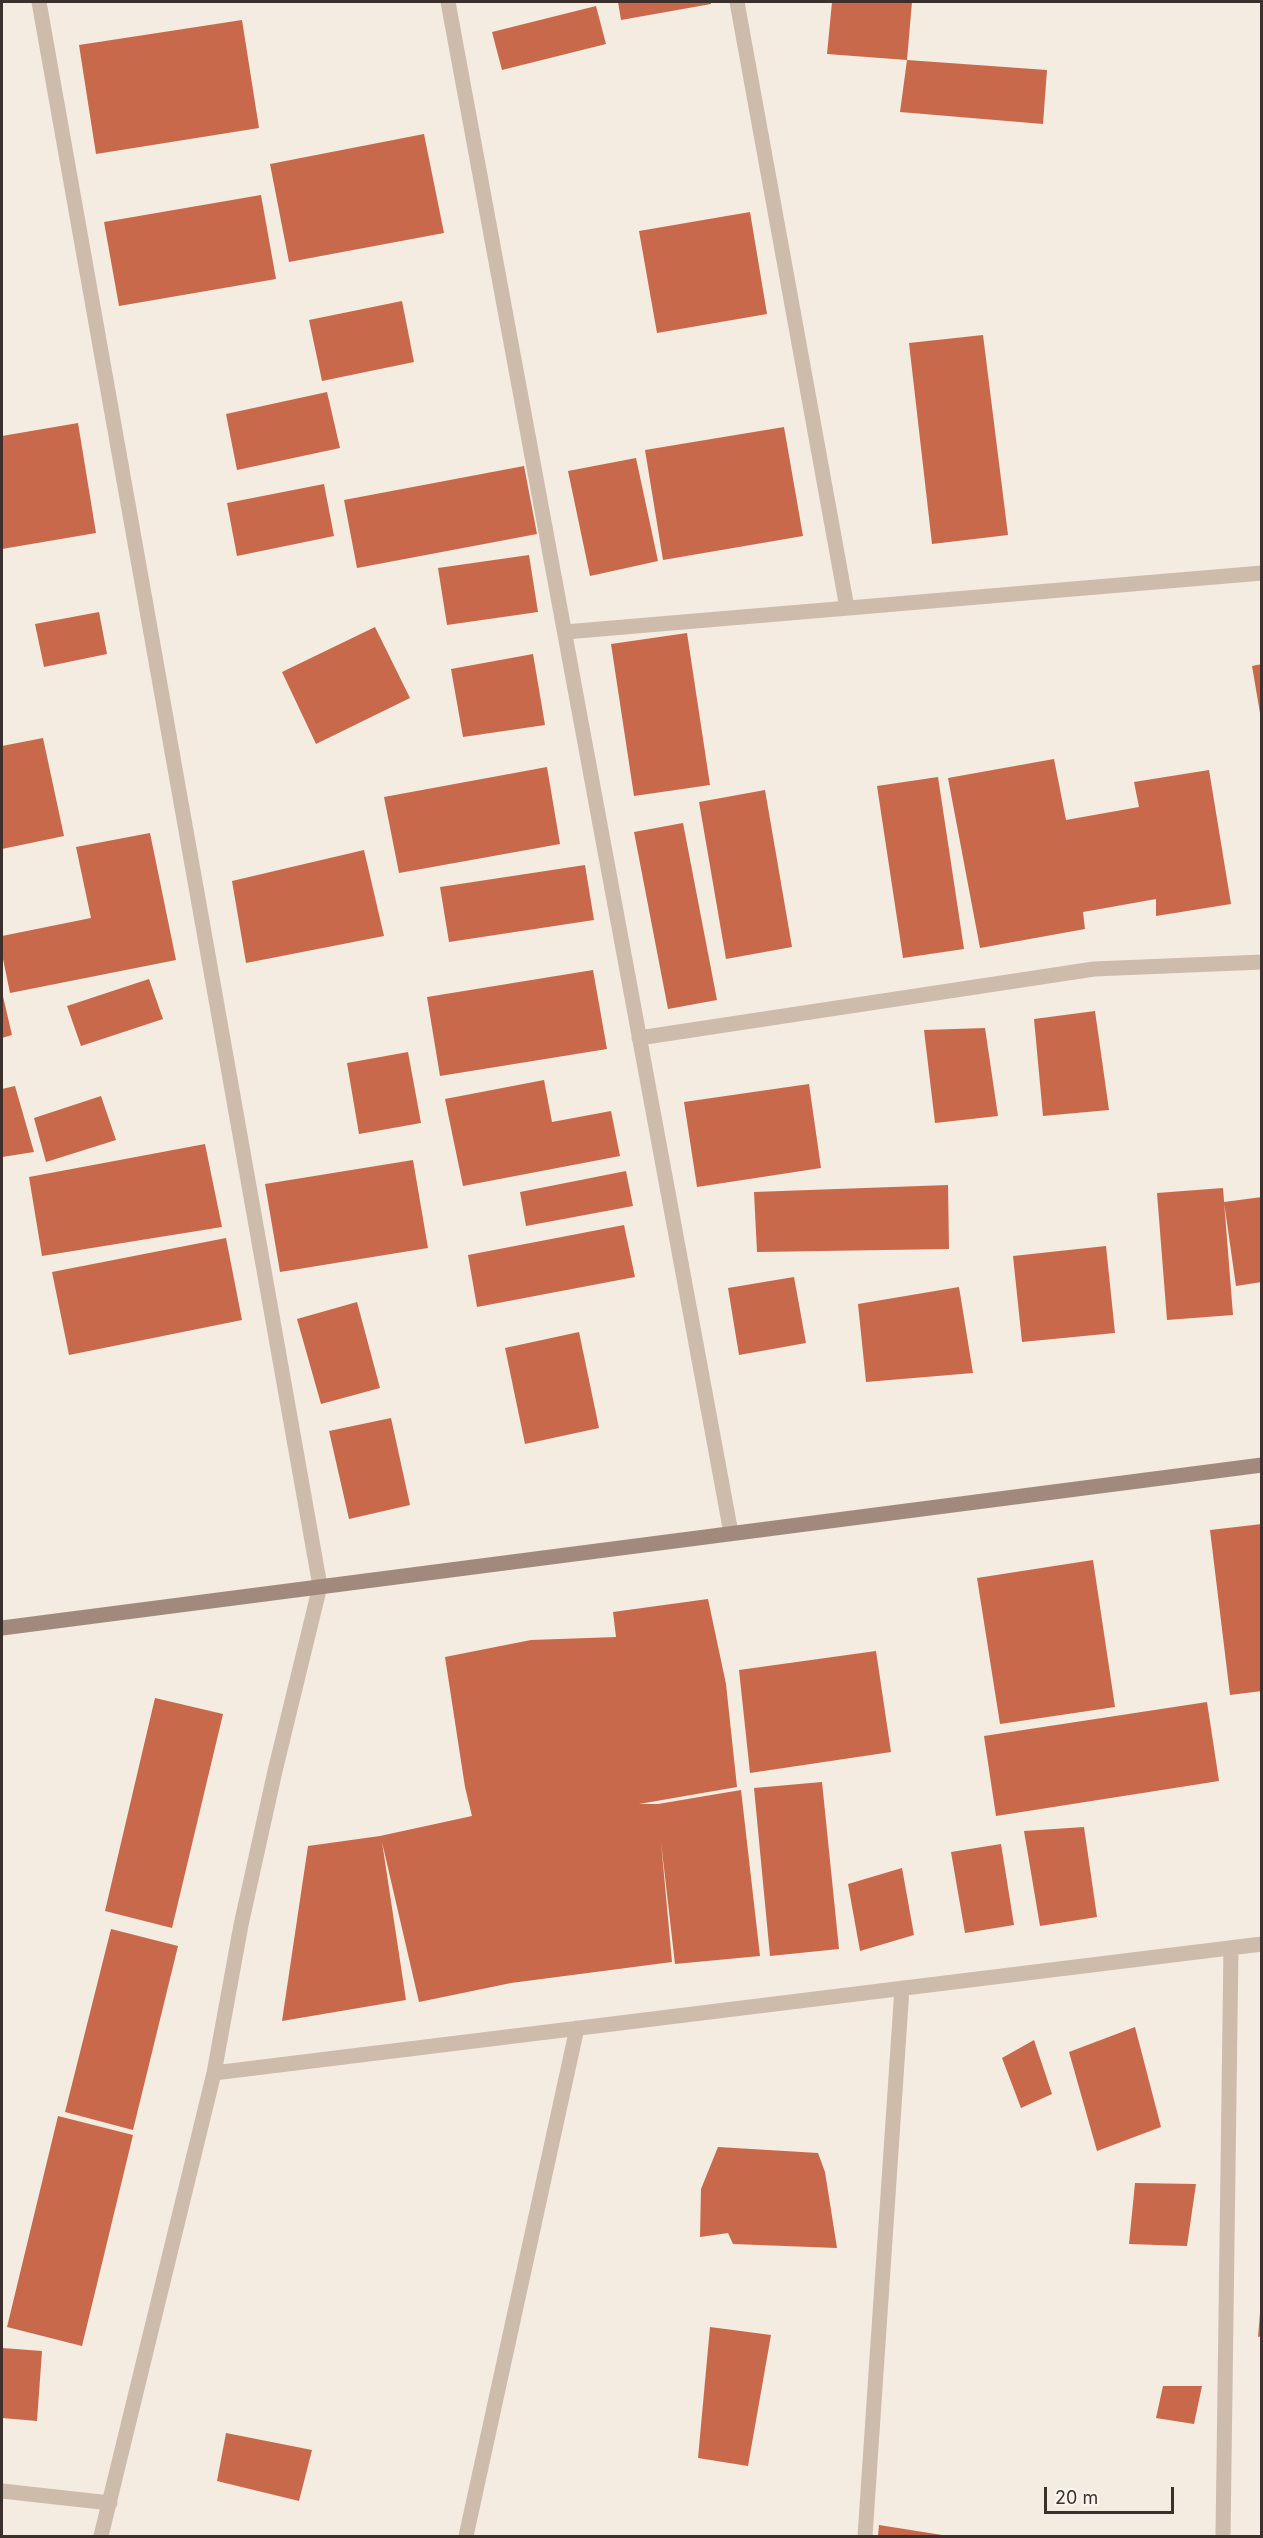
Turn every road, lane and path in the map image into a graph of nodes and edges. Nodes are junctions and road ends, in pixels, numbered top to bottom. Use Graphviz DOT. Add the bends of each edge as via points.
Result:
graph roads {
  1 [pos="39,2"];
  2 [pos="448,2"];
  3 [pos="737,2"];
  4 [pos="1262,573"];
  5 [pos="847,608"];
  6 [pos="565,632"];
  7 [pos="1262,962"];
  8 [pos="639,1038"];
  9 [pos="1262,1465"];
  10 [pos="731,1533"];
  11 [pos="320,1586"];
  12 [pos="2,1628"];
  13 [pos="1262,1944"];
  14 [pos="1231,1948"];
  15 [pos="902,1988"];
  16 [pos="577,2028"];
  17 [pos="214,2073"];
  18 [pos="2,2492"];
  19 [pos="110,2503"];
  20 [pos="101,2536"];
  21 [pos="466,2536"];
  22 [pos="865,2536"];
  23 [pos="1223,2536"];
  1 -- 11 [label="street"];
  2 -- 6 [label="street"];
  3 -- 5 [label="street"];
  4 -- 5 [label="street"];
  5 -- 6 [label="street"];
  6 -- 8 [label="street"];
  7 -- 8 [label="street" via="1094,969"];
  8 -- 10 [label="street"];
  9 -- 10 [label="street"];
  10 -- 11 [label="street"];
  11 -- 12 [label="street"];
  11 -- 17 [label="street" via="272,1782"];
  13 -- 14 [label="street"];
  14 -- 15 [label="street"];
  14 -- 23 [label="street"];
  15 -- 16 [label="street"];
  15 -- 22 [label="street"];
  16 -- 17 [label="street"];
  16 -- 21 [label="street"];
  17 -- 19 [label="street"];
  18 -- 19 [label="street"];
  19 -- 20 [label="street"];
}
